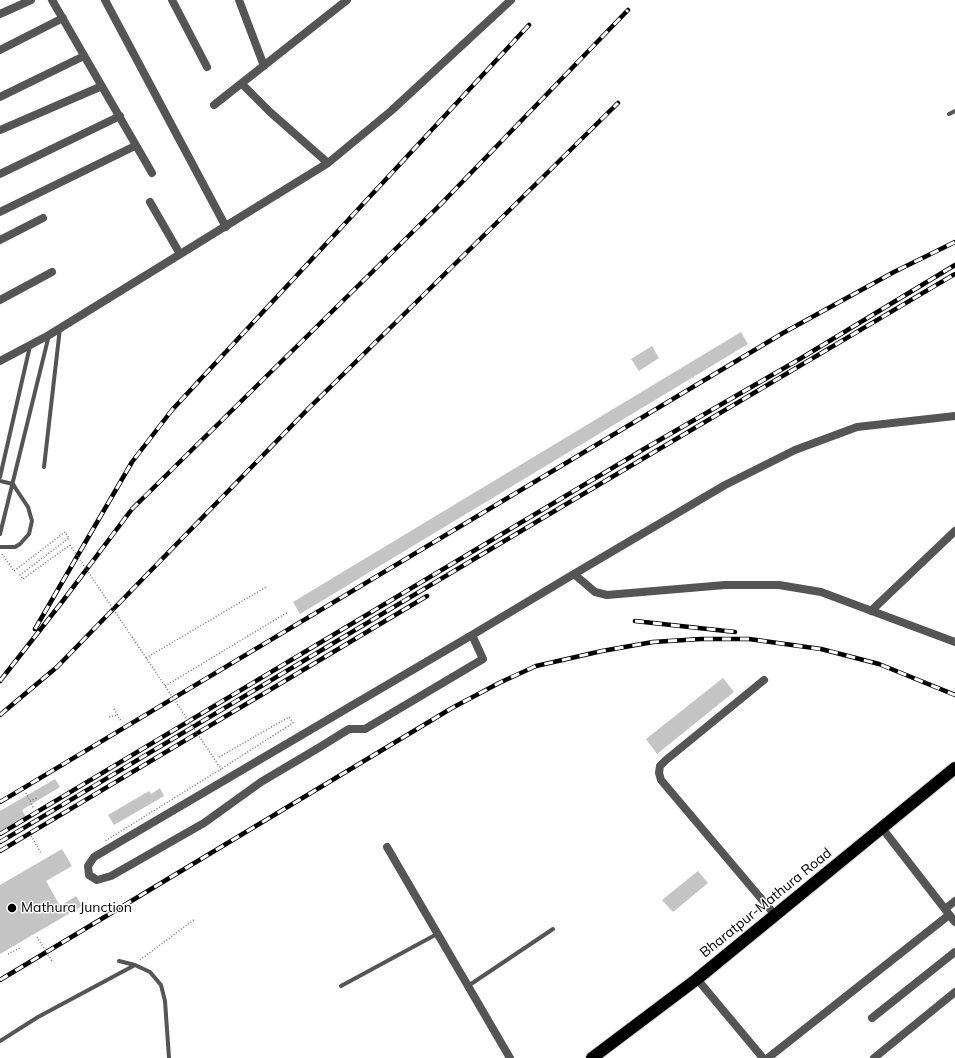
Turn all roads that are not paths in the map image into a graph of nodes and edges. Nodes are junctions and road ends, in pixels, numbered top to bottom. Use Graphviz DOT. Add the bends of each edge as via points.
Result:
graph roads {
  1 [pos="31,0"];
  2 [pos="52,0"];
  3 [pos="104,0"];
  4 [pos="172,0"];
  5 [pos="239,0"];
  6 [pos="347,0"];
  7 [pos="511,0"];
  8 [pos="0,14"];
  9 [pos="63,18"];
  10 [pos="0,50"];
  11 [pos="84,56"];
  12 [pos="264,66"];
  13 [pos="207,67"];
  14 [pos="242,84"];
  15 [pos="102,86"];
  16 [pos="0,97"];
  17 [pos="214,105"];
  18 [pos="955,111"];
  19 [pos="949,114"];
  20 [pos="120,116"];
  21 [pos="0,130"];
  22 [pos="135,146"];
  23 [pos="328,163"];
  24 [pos="152,173"];
  25 [pos="0,174"];
  26 [pos="150,202"];
  27 [pos="0,212"];
  28 [pos="43,218"];
  29 [pos="226,227"];
  30 [pos="0,240"];
  31 [pos="180,254"];
  32 [pos="52,272"];
  33 [pos="0,300"];
  34 [pos="60,327"];
  35 [pos="49,335"];
  36 [pos="30,345"];
  37 [pos="0,361"];
  38 [pos="955,416"];
  39 [pos="1,464"];
  40 [pos="44,467"];
  41 [pos="0,477"];
  42 [pos="0,480"];
  43 [pos="13,484"];
  44 [pos="955,531"];
  45 [pos="0,534"];
  46 [pos="0,547"];
  47 [pos="574,574"];
  48 [pos="871,611"];
  49 [pos="472,635"];
  50 [pos="955,642"];
  51 [pos="764,680"];
  52 [pos="955,768"];
  53 [pos="882,828"];
  54 [pos="387,847"];
  55 [pos="955,901"];
  56 [pos="947,912"];
  57 [pos="775,915"];
  58 [pos="955,922"];
  59 [pos="553,929"];
  60 [pos="438,934"];
  61 [pos="955,952"];
  62 [pos="119,961"];
  63 [pos="134,965"];
  64 [pos="697,979"];
  65 [pos="341,986"];
  66 [pos="468,986"];
  67 [pos="955,992"];
  68 [pos="872,1018"];
  69 [pos="0,1041"];
  70 [pos="169,1058"];
  71 [pos="510,1058"];
  72 [pos="592,1058"];
  73 [pos="763,1058"];
  74 [pos="768,1058"];
  75 [pos="874,1058"];
  1 -- 8 [label="street"];
  2 -- 9 [label="street"];
  3 -- 29 [label="street"];
  4 -- 13 [label="street"];
  5 -- 12 [label="street"];
  6 -- 12 [label="street"];
  7 -- 23 [label="street" via="391,112"];
  9 -- 10 [label="street"];
  9 -- 11 [label="street"];
  11 -- 15 [label="street"];
  11 -- 16 [label="street"];
  12 -- 14 [label="street"];
  14 -- 17 [label="street"];
  14 -- 23 [label="street"];
  15 -- 20 [label="street"];
  15 -- 21 [label="street"];
  18 -- 19 [label="lane"];
  20 -- 22 [label="street"];
  20 -- 25 [label="street"];
  22 -- 24 [label="street"];
  22 -- 27 [label="street"];
  23 -- 29 [label="street"];
  26 -- 31 [label="street"];
  28 -- 30 [label="street"];
  29 -- 31 [label="street"];
  31 -- 34 [label="street"];
  32 -- 33 [label="street"];
  34 -- 35 [label="street"];
  34 -- 40 [label="lane"];
  35 -- 36 [label="street"];
  35 -- 43 [label="lane"];
  36 -- 37 [label="street"];
  36 -- 39 [label="lane"];
  38 -- 47 [label="street" via="857,427 795,450 725,485"];
  39 -- 41 [label="lane"];
  42 -- 43 [label="lane"];
  43 -- 45 [label="lane"];
  43 -- 46 [label="lane" via="28,507 31,527 25,540 20,544"];
  44 -- 48 [label="street"];
  47 -- 48 [label="street" via="595,592 607,595 725,584 779,585 821,592"];
  47 -- 49 [label="street"];
  48 -- 50 [label="street"];
  49 -- 49 [label="street" via="483,658 365,729 349,729 261,782 204,823 111,876 98,880 89,875 88,866 94,857"];
  51 -- 57 [label="street" via="666,760 660,766 659,773 661,780"];
  52 -- 53 [label="highway, Bharatpur-Mathura Road"];
  53 -- 56 [label="street"];
  53 -- 57 [label="highway, Bharatpur-Mathura Road"];
  54 -- 60 [label="street"];
  55 -- 56 [label="street"];
  56 -- 58 [label="street"];
  56 -- 74 [label="street"];
  57 -- 64 [label="highway, Bharatpur-Mathura Road"];
  59 -- 66 [label="lane"];
  60 -- 65 [label="lane"];
  60 -- 66 [label="street"];
  61 -- 68 [label="street"];
  62 -- 63 [label="lane"];
  63 -- 69 [label="lane" via="38,1017"];
  63 -- 70 [label="lane" via="150,972 161,985 165,1001"];
  64 -- 72 [label="highway, Bharatpur-Mathura Road"];
  64 -- 73 [label="street"];
  66 -- 71 [label="street"];
  67 -- 75 [label="street"];
}
